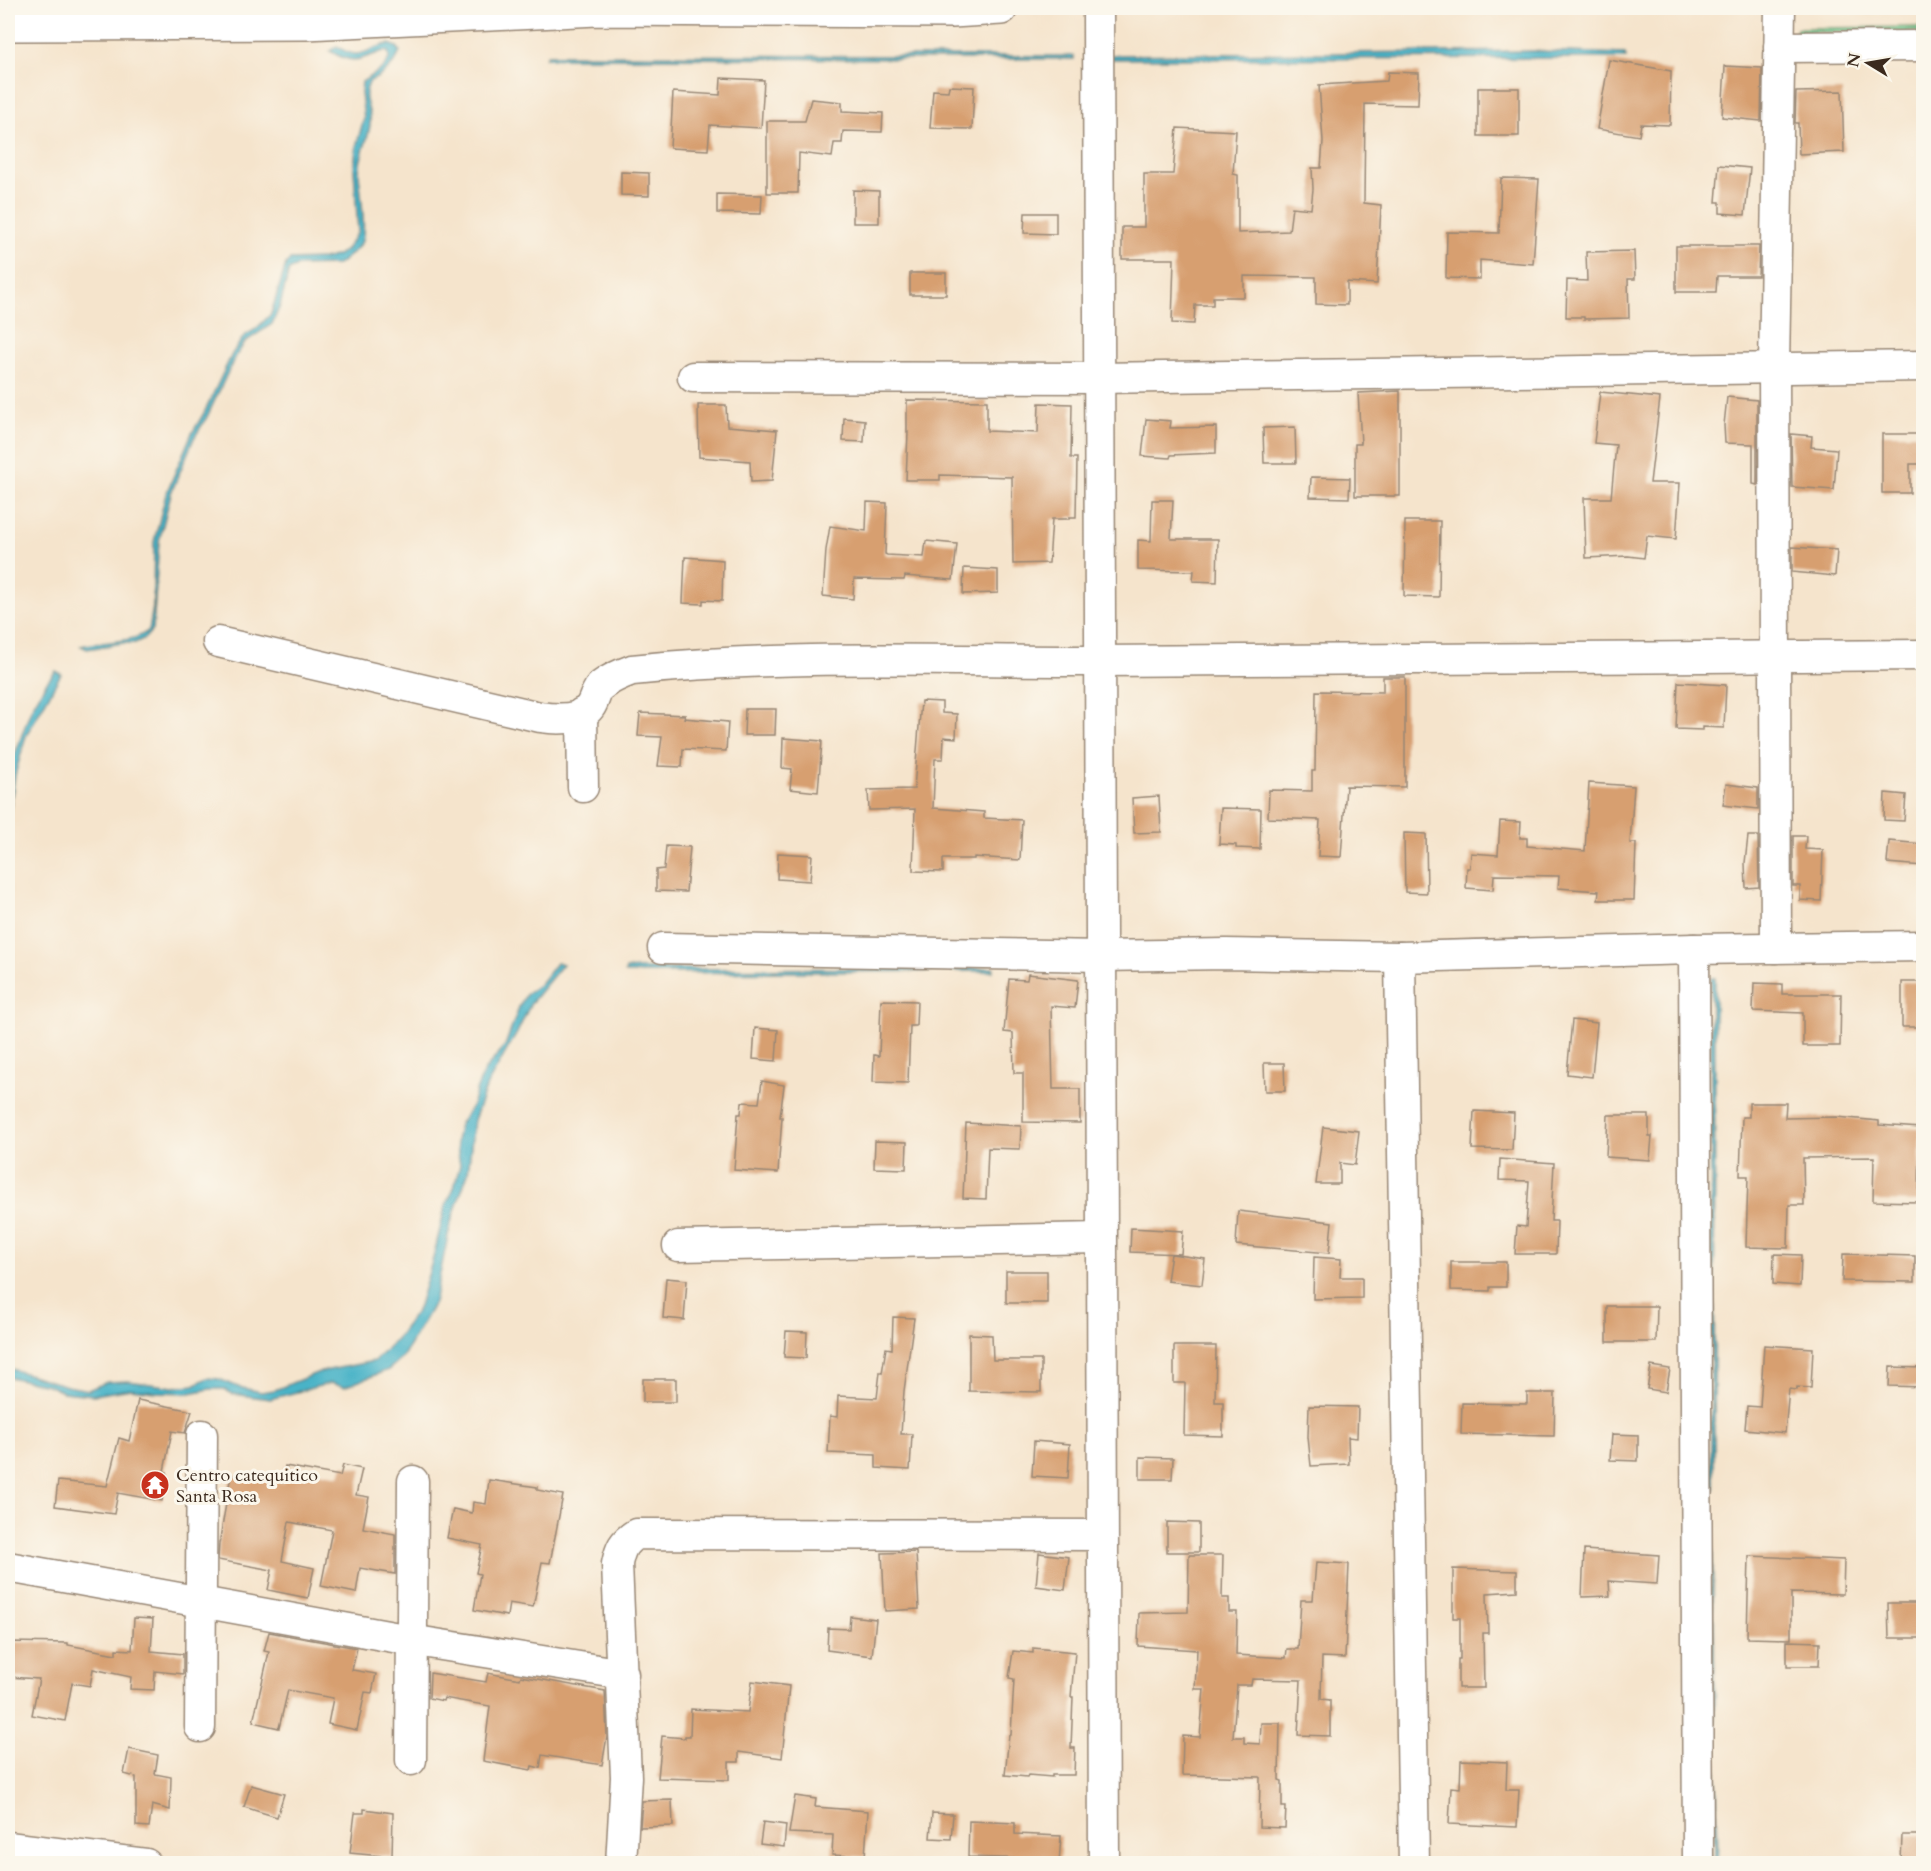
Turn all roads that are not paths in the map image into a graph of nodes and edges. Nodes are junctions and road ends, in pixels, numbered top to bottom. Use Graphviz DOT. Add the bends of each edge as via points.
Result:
graph roads {
  1 [pos="1001,8"];
  2 [pos="1098,8"];
  3 [pos="1780,8"];
  4 [pos="952,9"];
  5 [pos="8,24"];
  6 [pos="1923,46"];
  7 [pos="1779,47"];
  8 [pos="1923,366"];
  9 [pos="1774,368"];
  10 [pos="693,377"];
  11 [pos="1098,378"];
  12 [pos="218,642"];
  13 [pos="1923,655"];
  14 [pos="1775,656"];
  15 [pos="1099,661"];
  16 [pos="582,713"];
  17 [pos="583,787"];
  18 [pos="1923,946"];
  19 [pos="663,948"];
  20 [pos="1776,948"];
  21 [pos="1694,949"];
  22 [pos="1100,956"];
  23 [pos="1400,957"];
  24 [pos="1101,1238"];
  25 [pos="678,1246"];
  26 [pos="202,1435"];
  27 [pos="413,1480"];
  28 [pos="1102,1535"];
  29 [pos="8,1567"];
  30 [pos="200,1602"];
  31 [pos="410,1640"];
  32 [pos="623,1674"];
  33 [pos="200,1727"];
  34 [pos="411,1760"];
  35 [pos="8,1847"];
  36 [pos="146,1863"];
  37 [pos="621,1863"];
  38 [pos="1104,1863"];
  39 [pos="1414,1863"];
  40 [pos="1698,1863"];
  1 -- 4 [label="highway"];
  2 -- 11 [label="street"];
  3 -- 7 [label="street"];
  4 -- 5 [label="highway" via="597,9 306,23"];
  6 -- 7 [label="street"];
  7 -- 9 [label="street"];
  8 -- 9 [label="street"];
  9 -- 11 [label="street"];
  9 -- 14 [label="street"];
  10 -- 11 [label="street"];
  11 -- 15 [label="street"];
  12 -- 16 [label="street" via="540,717 566,718"];
  13 -- 14 [label="street"];
  14 -- 15 [label="street"];
  14 -- 20 [label="street"];
  15 -- 16 [label="street" via="739,661 632,670 600,687 591,706"];
  15 -- 22 [label="street"];
  16 -- 17 [label="street"];
  18 -- 20 [label="street"];
  19 -- 22 [label="street"];
  20 -- 21 [label="street"];
  21 -- 23 [label="street"];
  21 -- 40 [label="street"];
  22 -- 23 [label="street"];
  22 -- 24 [label="street"];
  23 -- 39 [label="street"];
  24 -- 25 [label="street"];
  24 -- 28 [label="street"];
  26 -- 30 [label="street"];
  27 -- 31 [label="street"];
  28 -- 32 [label="street" via="636,1534 620,1549 617,1564"];
  28 -- 38 [label="street"];
  29 -- 30 [label="street"];
  30 -- 31 [label="street"];
  30 -- 33 [label="street"];
  31 -- 32 [label="street"];
  31 -- 34 [label="street"];
  32 -- 37 [label="street" via="626,1777"];
  35 -- 36 [label="street"];
}
